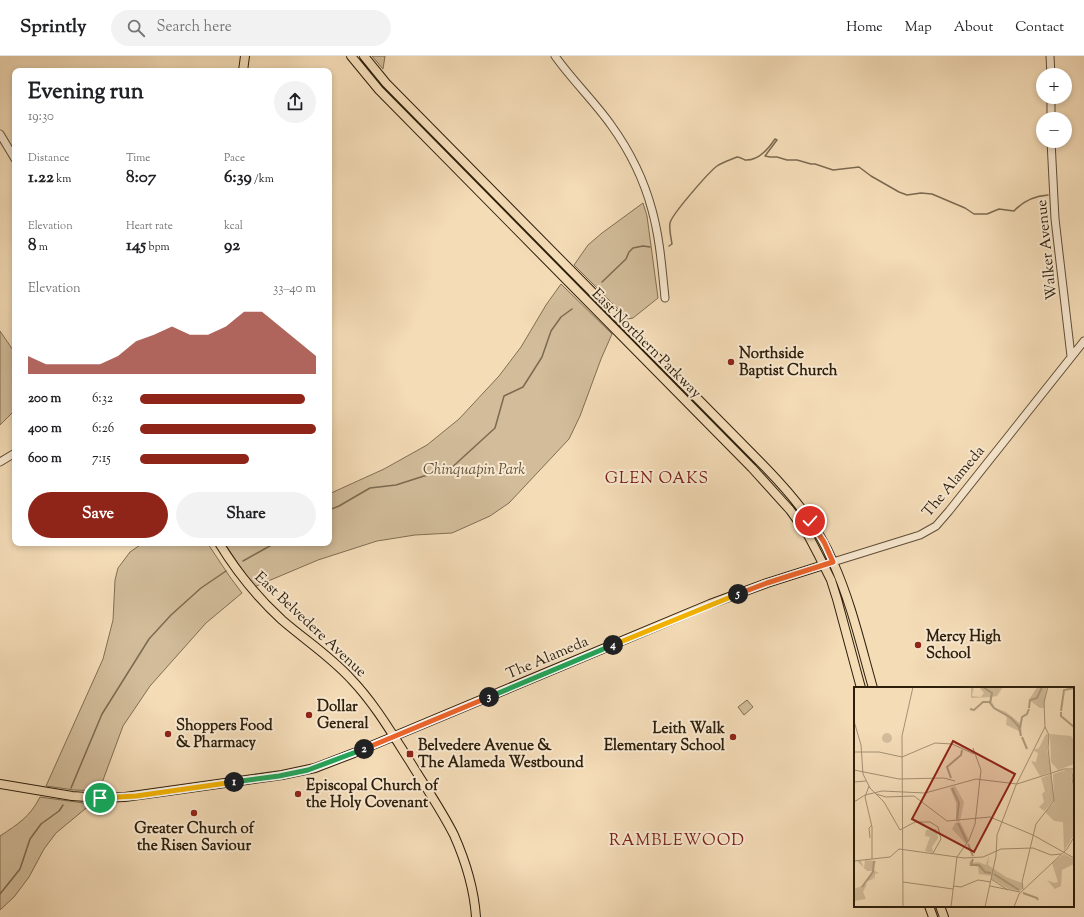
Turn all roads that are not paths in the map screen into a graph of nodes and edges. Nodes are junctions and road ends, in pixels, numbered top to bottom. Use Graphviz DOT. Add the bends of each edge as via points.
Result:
graph roads {
  1 [pos="245,56"];
  2 [pos="351,56"];
  3 [pos="364,56"];
  4 [pos="555,56"];
  5 [pos="1050,56"];
  6 [pos="243,68"];
  7 [pos="1051,68"];
  8 [pos="0,134"];
  9 [pos="1051,148"];
  10 [pos="12,154"];
  11 [pos="666,298"];
  12 [pos="1084,341"];
  13 [pos="1071,356"];
  14 [pos="12,455"];
  15 [pos="0,462"];
  16 [pos="221,546"];
  17 [pos="833,562"];
  18 [pos="824,565"];
  19 [pos="862,687"];
  20 [pos="873,687"];
  21 [pos="394,737"];
  22 [pos="0,784"];
  23 [pos="929,907"];
  24 [pos="940,907"];
  25 [pos="476,917"];
  26 [pos="933,917"];
  27 [pos="944,917"];
  1 -- 6 [label="main road"];
  2 -- 18 [label="main road, East Northern Parkway" via="379,90 775,491 808,535"];
  3 -- 17 [label="main road, East Northern Parkway" via="386,82 775,477 806,515 824,542"];
  4 -- 11 [label="street" via="612,127 638,173 650,203"];
  5 -- 7 [label="street"];
  8 -- 10 [label="street"];
  9 -- 13 [label="street, Walker Avenue" via="1053,195"];
  12 -- 13 [label="street, The Alameda"];
  13 -- 17 [label="street, The Alameda" via="936,526 920,535"];
  14 -- 15 [label="street"];
  16 -- 21 [label="main road, East Belvedere Avenue" via="254,592 281,619 322,651 354,681"];
  17 -- 18 [label="main road, The Alameda"];
  17 -- 20 [label="main road, East Northern Parkway" via="845,592"];
  18 -- 19 [label="main road, East Northern Parkway" via="837,599"];
  18 -- 21 [label="main road, The Alameda" via="710,604"];
  21 -- 22 [label="main road, The Alameda" via="297,773 143,795 115,798 72,796"];
  21 -- 25 [label="main road, East Belvedere Avenue" via="454,835 469,876"];
  23 -- 26 [label="main road"];
  24 -- 27 [label="main road"];
}
